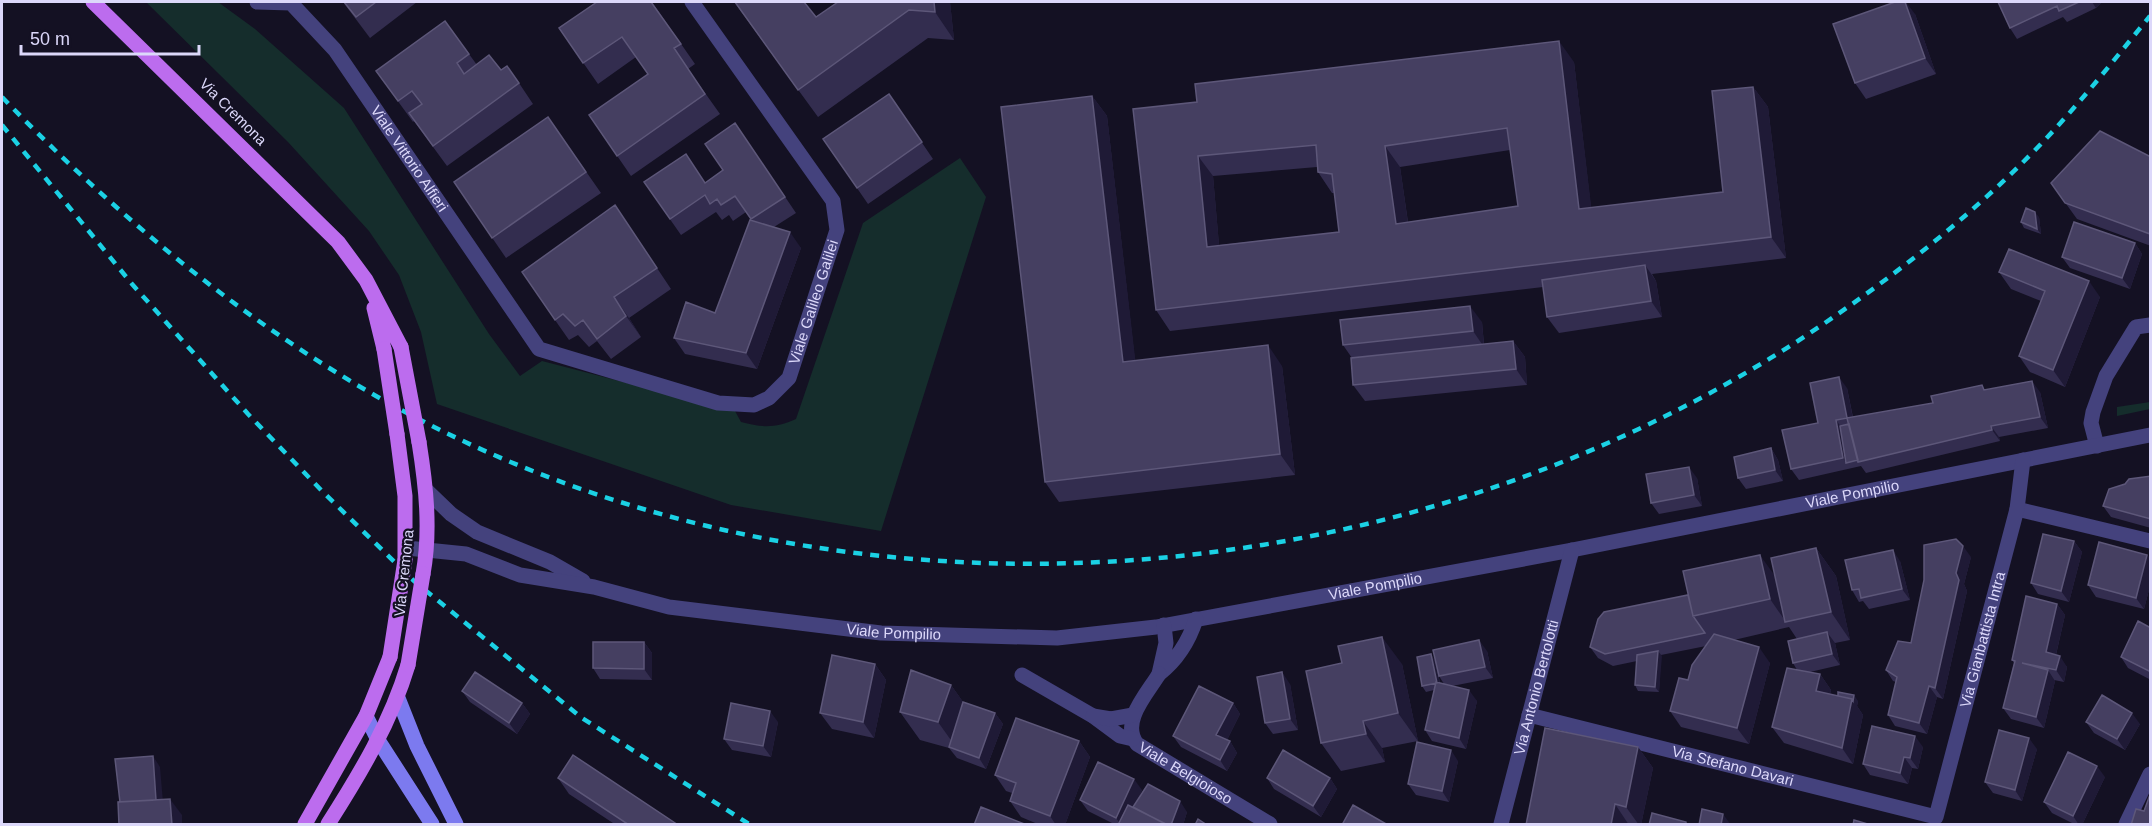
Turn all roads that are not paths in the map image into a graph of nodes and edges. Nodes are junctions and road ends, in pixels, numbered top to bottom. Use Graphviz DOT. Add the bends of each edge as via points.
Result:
graph roads {
  1 [pos="93,2"];
  2 [pos="257,2"];
  3 [pos="293,2"];
  4 [pos="692,2"];
  5 [pos="366,280"];
  6 [pos="2143,326"];
  7 [pos="539,349"];
  8 [pos="2151,435"];
  9 [pos="2097,446"];
  10 [pos="2023,460"];
  11 [pos="426,490"];
  12 [pos="2017,509"];
  13 [pos="2151,541"];
  14 [pos="428,549"];
  15 [pos="1572,550"];
  16 [pos="406,554"];
  17 [pos="594,587"];
  18 [pos="1196,619"];
  19 [pos="1164,625"];
  20 [pos="1159,674"];
  21 [pos="1022,675"];
  22 [pos="398,698"];
  23 [pos="1133,715"];
  24 [pos="1529,715"];
  25 [pos="366,716"];
  26 [pos="1093,716"];
  27 [pos="1133,739"];
  28 [pos="378,740"];
  29 [pos="2151,774"];
  30 [pos="1936,817"];
  31 [pos="330,822"];
  32 [pos="305,825"];
  33 [pos="432,825"];
  34 [pos="456,825"];
  35 [pos="1270,825"];
  36 [pos="1501,825"];
  37 [pos="2126,825"];
  1 -- 5 [label="main road, Via Cremona" via="310,213"];
  2 -- 3 [label="street, Viale Vittorio Alfieri"];
  3 -- 7 [label="street, Viale Vittorio Alfieri" via="335,50"];
  4 -- 7 [label="street, Viale Galileo Galilei" via="833,201 837,230 789,378 769,398 754,405 738,406"];
  5 -- 11 [label="main road, Via Cremona, bridge" via="401,348"];
  5 -- 16 [label="main road, Via Cremona, bridge" via="384,349 397,434 405,496"];
  6 -- 9 [label="street" via="2106,376 2091,423"];
  8 -- 9 [label="street, Viale Pompilio"];
  9 -- 10 [label="street, Viale Pompilio"];
  10 -- 12 [label="street, Via Gianbattista Intra"];
  10 -- 15 [label="street, Viale Pompilio"];
  11 -- 14 [label="main road, Via Cremona"];
  11 -- 17 [label="street, Viale Pompilio" via="477,532 550,562"];
  12 -- 13 [label="street"];
  12 -- 30 [label="street, Via Gianbattista Intra"];
  14 -- 16 [label="street, Viale Pompilio"];
  14 -- 17 [label="street, Viale Pompilio" via="466,554 520,575"];
  14 -- 22 [label="main road, Via Cremona, bridge" via="408,665"];
  15 -- 18 [label="street, Viale Pompilio"];
  15 -- 24 [label="street, Via Antonio Bertolotti"];
  16 -- 25 [label="main road, Via Cremona, bridge" via="390,657"];
  17 -- 19 [label="street, Viale Pompilio" via="669,607 881,633 1057,638"];
  18 -- 19 [label="street, Viale Pompilio"];
  18 -- 20 [label="street" via="1189,639 1172,664"];
  19 -- 20 [label="street" via="1166,643"];
  20 -- 23 [label="street"];
  21 -- 26 [label="street, Viale Belgioioso"];
  22 -- 28 [label="main road, Via Cremona"];
  22 -- 34 [label="main road"];
  23 -- 26 [label="street, Viale Belgioioso" via="1111,719"];
  23 -- 27 [label="street, Viale Belgioioso"];
  24 -- 30 [label="street, Via Stefano Davari"];
  24 -- 36 [label="street, Via Antonio Bertolotti"];
  25 -- 28 [label="main road"];
  25 -- 32 [label="main road, Via Cremona"];
  26 -- 27 [label="street, Viale Belgioioso" via="1120,736"];
  27 -- 35 [label="street, Viale Belgioioso" via="1141,748"];
  28 -- 31 [label="main road, Via Cremona"];
  28 -- 33 [label="main road"];
  29 -- 37 [label="street"];
}
